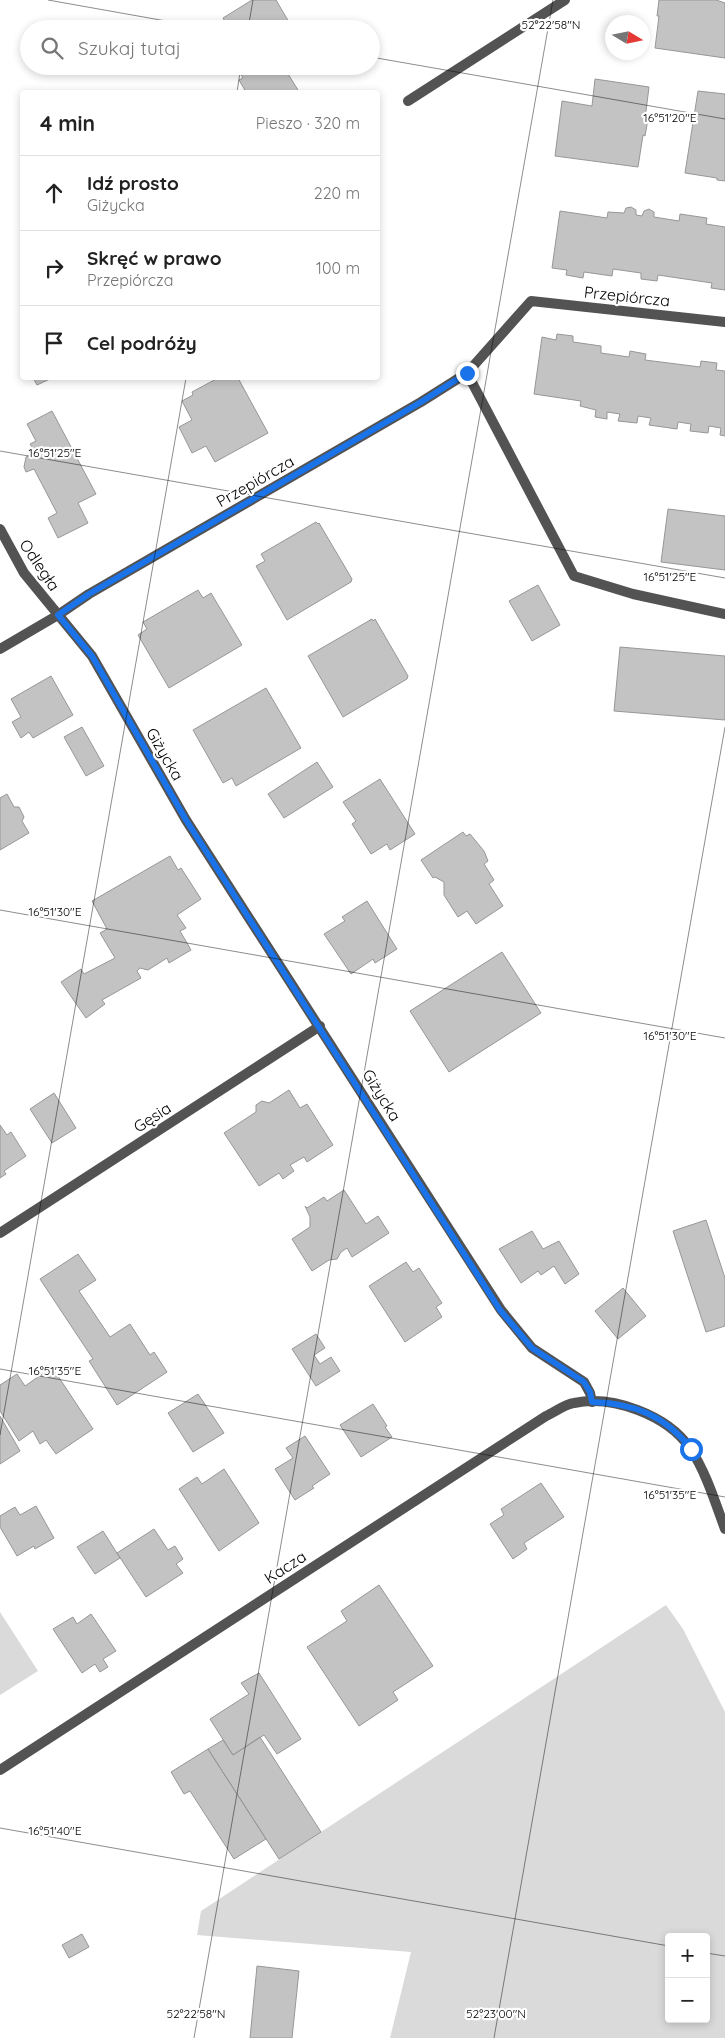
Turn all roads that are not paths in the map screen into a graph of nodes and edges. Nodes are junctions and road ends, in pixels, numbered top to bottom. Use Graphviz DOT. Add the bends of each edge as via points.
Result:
graph roads {
  1 [pos="565,0"];
  2 [pos="408,101"];
  3 [pos="725,322"];
  4 [pos="467,373"];
  5 [pos="0,529"];
  6 [pos="725,614"];
  7 [pos="58,615"];
  8 [pos="0,649"];
  9 [pos="320,1026"];
  10 [pos="0,1233"];
  11 [pos="592,1402"];
  12 [pos="725,1529"];
  13 [pos="0,1770"];
  1 -- 2 [label="street"];
  3 -- 4 [label="street, Przepiórcza" via="532,301"];
  4 -- 6 [label="street" via="574,576 632,594"];
  4 -- 7 [label="street, Przepiórcza"];
  5 -- 7 [label="street, Odległa" via="24,574"];
  7 -- 8 [label="street, Przepiórcza"];
  7 -- 9 [label="street, Giżycka" via="92,656 186,820"];
  9 -- 10 [label="street, Gęsia"];
  9 -- 11 [label="street, Giżycka" via="500,1310 532,1348 584,1382"];
  11 -- 12 [label="street" via="640,1411 674,1430 691,1449"];
  11 -- 13 [label="street, Kacza" via="573,1403 546,1416"];
}
